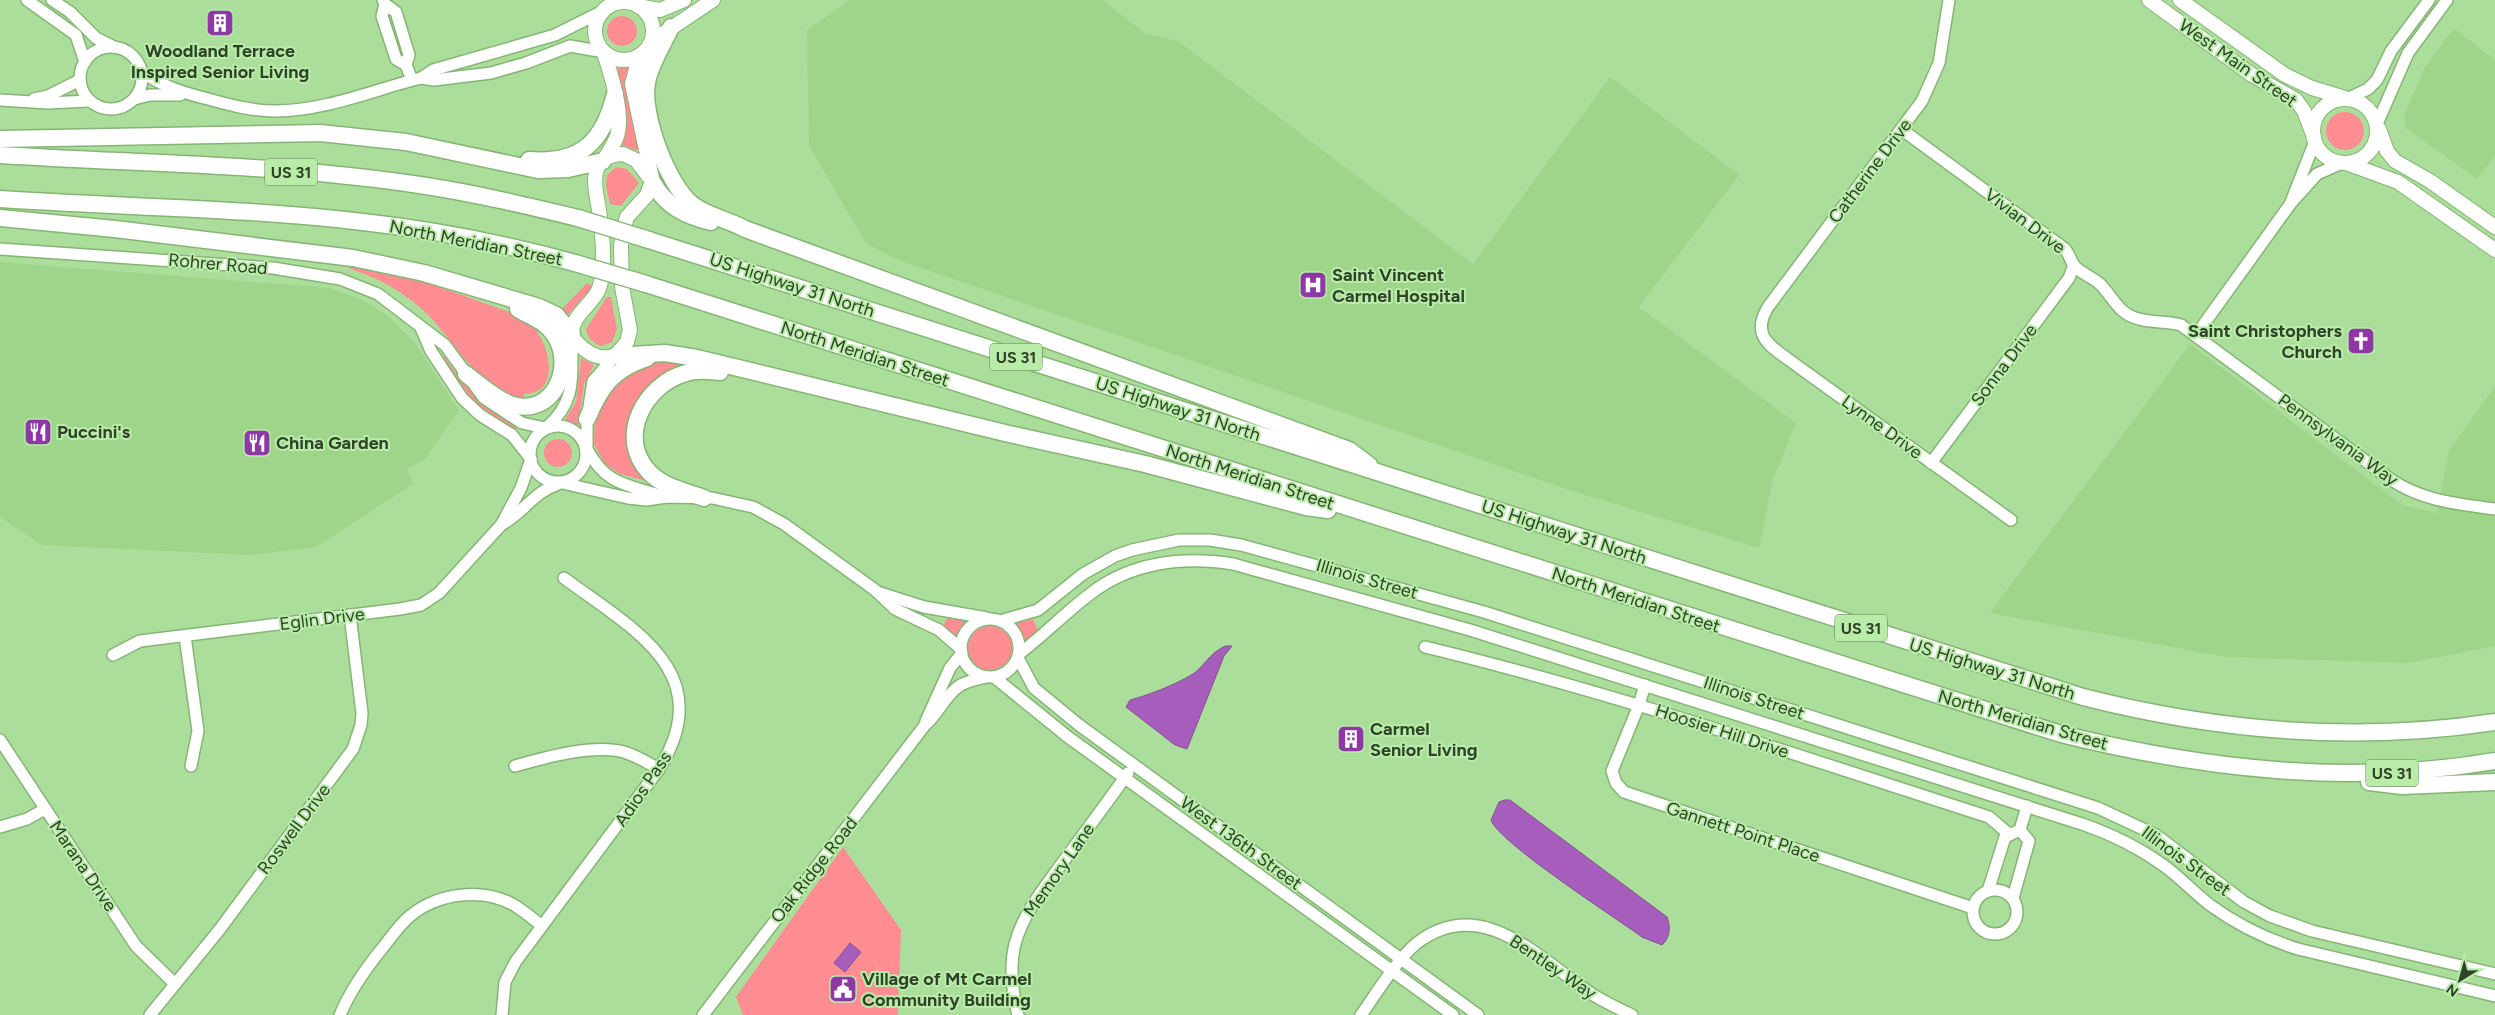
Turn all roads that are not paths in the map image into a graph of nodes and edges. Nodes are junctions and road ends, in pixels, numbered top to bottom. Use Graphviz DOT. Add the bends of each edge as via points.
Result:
graph roads {
  1 [pos="27,0"];
  2 [pos="52,0"];
  3 [pos="684,0"];
  4 [pos="713,0"];
  5 [pos="1948,0"];
  6 [pos="2149,0"];
  7 [pos="2180,0"];
  8 [pos="2428,0"];
  9 [pos="2447,0"];
  10 [pos="384,2"];
  11 [pos="638,6"];
  12 [pos="603,10"];
  13 [pos="671,28"];
  14 [pos="116,48"];
  15 [pos="646,50"];
  16 [pos="604,52"];
  17 [pos="85,62"];
  18 [pos="141,71"];
  19 [pos="416,79"];
  20 [pos="80,80"];
  21 [pos="615,94"];
  22 [pos="194,96"];
  23 [pos="2347,98"];
  24 [pos="134,99"];
  25 [pos="0,100"];
  26 [pos="28,100"];
  27 [pos="90,101"];
  28 [pos="2377,125"];
  29 [pos="1901,129"];
  30 [pos="0,139"];
  31 [pos="2314,139"];
  32 [pos="0,155"];
  33 [pos="482,156"];
  34 [pos="603,161"];
  35 [pos="2344,163"];
  36 [pos="652,181"];
  37 [pos="0,199"];
  38 [pos="2291,203"];
  39 [pos="0,218"];
  40 [pos="2495,227"];
  41 [pos="745,228"];
  42 [pos="0,249"];
  43 [pos="2495,250"];
  44 [pos="2074,265"];
  45 [pos="490,292"];
  46 [pos="420,327"];
  47 [pos="1760,329"];
  48 [pos="2196,335"];
  49 [pos="572,336"];
  50 [pos="658,353"];
  51 [pos="614,356"];
  52 [pos="466,374"];
  53 [pos="770,376"];
  54 [pos="587,419"];
  55 [pos="545,428"];
  56 [pos="587,448"];
  57 [pos="531,459"];
  58 [pos="1931,463"];
  59 [pos="1382,474"];
  60 [pos="561,483"];
  61 [pos="667,497"];
  62 [pos="704,498"];
  63 [pos="2495,509"];
  64 [pos="1370,516"];
  65 [pos="2011,520"];
  66 [pos="501,525"];
  67 [pos="564,578"];
  68 [pos="877,592"];
  69 [pos="350,615"];
  70 [pos="997,620"];
  71 [pos="185,636"];
  72 [pos="1426,647"];
  73 [pos="961,651"];
  74 [pos="114,655"];
  75 [pos="1018,656"];
  76 [pos="990,677"];
  77 [pos="1645,685"];
  78 [pos="1639,705"];
  79 [pos="2490,721"];
  80 [pos="925,725"];
  81 [pos="0,740"];
  82 [pos="2495,761"];
  83 [pos="191,766"];
  84 [pos="515,766"];
  85 [pos="1134,766"];
  86 [pos="659,769"];
  87 [pos="2288,772"];
  88 [pos="1125,778"];
  89 [pos="2495,782"];
  90 [pos="2027,806"];
  91 [pos="45,809"];
  92 [pos="0,827"];
  93 [pos="2015,832"];
  94 [pos="1988,891"];
  95 [pos="2013,898"];
  96 [pos="1973,908"];
  97 [pos="542,926"];
  98 [pos="1398,966"];
  99 [pos="2495,974"];
  100 [pos="176,984"];
  101 [pos="2495,996"];
  102 [pos="150,1015"];
  103 [pos="340,1015"];
  104 [pos="502,1015"];
  105 [pos="703,1015"];
  106 [pos="1018,1015"];
  107 [pos="1361,1015"];
  108 [pos="1453,1015"];
  109 [pos="1478,1015"];
  110 [pos="1632,1015"];
  1 -- 17 [label="street" via="76,35"];
  2 -- 14 [label="street" via="70,12 96,38"];
  3 -- 11 [label="main road" via="660,10"];
  4 -- 13 [label="main road"];
  5 -- 29 [label="street, Catherine Drive" via="1935,75 1922,101"];
  6 -- 31 [label="main road, West Main Street" via="2252,74 2293,98 2304,112"];
  7 -- 23 [label="main road, West Main Street" via="2284,74 2308,87"];
  8 -- 23 [label="street" via="2395,45 2377,80 2368,89"];
  9 -- 28 [label="street" via="2408,53"];
  10 -- 19 [label="street" via="396,12 409,55 406,65"];
  11 -- 12 [label="main road" via="624,2"];
  11 -- 15 [label="main road" via="652,25 651,41"];
  12 -- 16 [label="main road" via="595,34"];
  12 -- 19 [label="street" via="555,35 433,70"];
  13 -- 15 [label="main road"];
  13 -- 41 [label="highway" via="646,89 662,161 679,190 693,205"];
  14 -- 17 [label="street" via="98,50"];
  14 -- 18 [label="street" via="132,56"];
  15 -- 16 [label="main road" via="629,60 612,58"];
  15 -- 36 [label="main road" via="637,65 632,84"];
  16 -- 19 [label="street" via="570,46 491,73"];
  16 -- 21 [label="main road"];
  17 -- 20 [label="street"];
  18 -- 22 [label="street" via="162,84"];
  18 -- 24 [label="street" via="142,81"];
  19 -- 22 [label="street" via="344,100 294,110 240,107"];
  20 -- 26 [label="street" via="48,96"];
  20 -- 27 [label="street"];
  21 -- 33 [label="highway" via="609,118 601,132 593,143 578,153 543,160"];
  21 -- 34 [label="main road" via="618,133"];
  22 -- 24 [label="street" via="169,94"];
  23 -- 28 [label="main road" via="2358,100 2369,108"];
  23 -- 31 [label="main road" via="2332,101 2322,108 2313,125"];
  24 -- 27 [label="street" via="126,105 107,109"];
  25 -- 26 [label="street"];
  26 -- 27 [label="street" via="48,103"];
  28 -- 35 [label="main road" via="2377,139 2369,152 2361,159"];
  28 -- 40 [label="main road" via="2387,151 2395,161 2430,181"];
  29 -- 44 [label="street, Vivian Drive" via="2065,249"];
  29 -- 47 [label="street, Catherine Drive" via="1768,307"];
  30 -- 33 [label="highway" via="320,133 406,142"];
  31 -- 35 [label="main road" via="2324,155"];
  31 -- 38 [label="street"];
  32 -- 59 [label="highway, US Highway 31 North / US 31, bridge" via="368,179 480,196 578,218"];
  33 -- 34 [label="highway" via="520,168 545,171"];
  34 -- 36 [label="main road" via="617,155 630,156"];
  34 -- 49 [label="main road" via="596,170 594,182 603,253 601,282 575,319"];
  35 -- 38 [label="street" via="2317,174"];
  35 -- 43 [label="main road" via="2398,182"];
  36 -- 41 [label="highway" via="662,198 684,214"];
  36 -- 51 [label="main road" via="647,195 628,217 623,232 622,287 630,330 627,342"];
  37 -- 64 [label="highway, North Meridian Street / US 31, bridge" via="363,222 496,243 646,284"];
  38 -- 48 [label="street"];
  39 -- 45 [label="highway" via="353,258 408,269"];
  41 -- 59 [label="highway" via="1349,450"];
  42 -- 46 [label="street, Rohrer Road" via="273,268 326,276 370,290 394,304"];
  44 -- 48 [label="street, Vivian Drive" via="2100,284 2115,305 2127,314 2139,320 2181,325"];
  44 -- 58 [label="street, Sonna Drive" via="2069,278"];
  45 -- 49 [label="highway" via="549,311 562,321"];
  45 -- 52 [label="highway" via="539,319 555,336 561,359 559,381 549,399 526,407 502,400"];
  46 -- 52 [label="street, Rohrer Road" via="445,345"];
  46 -- 57 [label="street, Rohrer Road" via="431,351 459,394 480,415 512,435"];
  47 -- 58 [label="street, Lynne Drive" via="1767,342"];
  48 -- 63 [label="street, Pennsylvania Way" via="2401,486 2428,498"];
  49 -- 51 [label="main road" via="590,354 603,358"];
  49 -- 55 [label="street" via="569,400"];
  50 -- 51 [label="highway"];
  50 -- 53 [label="highway" via="691,357"];
  50 -- 54 [label="highway" via="625,366 614,375 602,389"];
  51 -- 54 [label="street" via="593,381"];
  52 -- 55 [label="street, Rohrer Road" via="476,390 496,408 522,423"];
  53 -- 62 [label="highway" via="701,370 685,373 658,388 643,405 635,440 644,466 662,482"];
  53 -- 64 [label="highway" via="1146,464 1306,507"];
  54 -- 56 [label="street"];
  55 -- 56 [label="street" via="558,425 570,428"];
  55 -- 57 [label="street" via="534,440"];
  56 -- 60 [label="street" via="579,472"];
  56 -- 61 [label="street" via="597,466 612,480"];
  57 -- 60 [label="street" via="541,477"];
  57 -- 66 [label="street, Eglin Drive" via="522,488"];
  58 -- 65 [label="street, Lynne Drive"];
  59 -- 79 [label="highway, US Highway 31 North / US 31" via="2052,689 2114,705 2218,723 2312,732 2386,732"];
  60 -- 61 [label="street" via="628,498"];
  60 -- 66 [label="street, Eglin Drive" via="537,494"];
  61 -- 62 [label="street"];
  62 -- 68 [label="street" via="731,501 767,513"];
  64 -- 87 [label="highway, North Meridian Street / US 31" via="2061,734 2177,759"];
  66 -- 69 [label="street, Eglin Drive" via="432,599 413,607"];
  67 -- 86 [label="street, Adios Pass" via="648,641 670,671 679,709 677,732"];
  68 -- 70 [label="street" via="924,607"];
  68 -- 73 [label="street" via="896,609 939,630"];
  69 -- 71 [label="street, Eglin Drive"];
  69 -- 100 [label="street, Roswell Drive" via="362,713 353,750"];
  70 -- 73 [label="street" via="978,621 969,627"];
  70 -- 75 [label="street" via="1014,632 1019,643"];
  70 -- 99 [label="street, Illinois Street" via="1038,610 1099,564 1148,545 1195,540 1255,548 1499,616 2098,808 2156,835 2230,893 2283,922"];
  71 -- 74 [label="street, Eglin Drive" via="140,641"];
  71 -- 83 [label="street" via="198,731"];
  72 -- 78 [label="street, Hoosier Hill Drive" via="1517,669"];
  73 -- 76 [label="street" via="967,666"];
  73 -- 80 [label="street, Oak Ridge Road"];
  75 -- 76 [label="street" via="1008,671"];
  75 -- 77 [label="street, Illinois Street" via="1090,594 1114,579 1156,564 1209,561 1233,564 1433,619"];
  75 -- 85 [label="street, West 136th Street" via="1034,688"];
  76 -- 80 [label="street, Oak Ridge Road" via="956,688"];
  76 -- 88 [label="street, West 136th Street"];
  77 -- 78 [label="street, Gannett Point Place"];
  77 -- 90 [label="street, Illinois Street"];
  78 -- 93 [label="street, Hoosier Hill Drive" via="1989,817"];
  78 -- 96 [label="street, Gannett Point Place" via="1612,771 1624,792"];
  80 -- 105 [label="street, Oak Ridge Road"];
  81 -- 91 [label="street, Marana Drive"];
  82 -- 87 [label="highway, North Meridian Street / US 31" via="2439,770 2391,773"];
  84 -- 86 [label="street" via="603,749 625,752"];
  85 -- 88 [label="street, Memory Lane"];
  85 -- 98 [label="street, West 136th Street"];
  86 -- 97 [label="street, Adios Pass"];
  87 -- 89 [label="highway" via="2402,786"];
  88 -- 98 [label="street, West 136th Street"];
  88 -- 106 [label="street, Memory Lane" via="1023,922 1012,967 1012,988"];
  90 -- 93 [label="street"];
  90 -- 101 [label="street, Illinois Street" via="2094,828 2132,846 2165,866 2222,913 2284,945"];
  91 -- 92 [label="street" via="27,819"];
  91 -- 100 [label="street, Marana Drive" via="136,946"];
  93 -- 94 [label="street" via="2005,837"];
  93 -- 95 [label="street" via="2029,841"];
  94 -- 95 [label="street" via="2000,890"];
  94 -- 96 [label="street" via="1980,896"];
  95 -- 96 [label="street" via="2016,920 1998,934 1979,927"];
  97 -- 103 [label="street" via="514,905 489,897 463,895 437,900 398,927 358,980"];
  97 -- 104 [label="street, Adios Pass" via="510,972 502,998"];
  98 -- 107 [label="street, Bentley Way"];
  98 -- 108 [label="street, West 136th Street"];
  98 -- 109 [label="street, West 136th Street"];
  98 -- 110 [label="street, Bentley Way" via="1417,943 1436,931 1467,924 1485,927 1520,942 1595,996"];
  100 -- 102 [label="street, Roswell Drive"];
}
